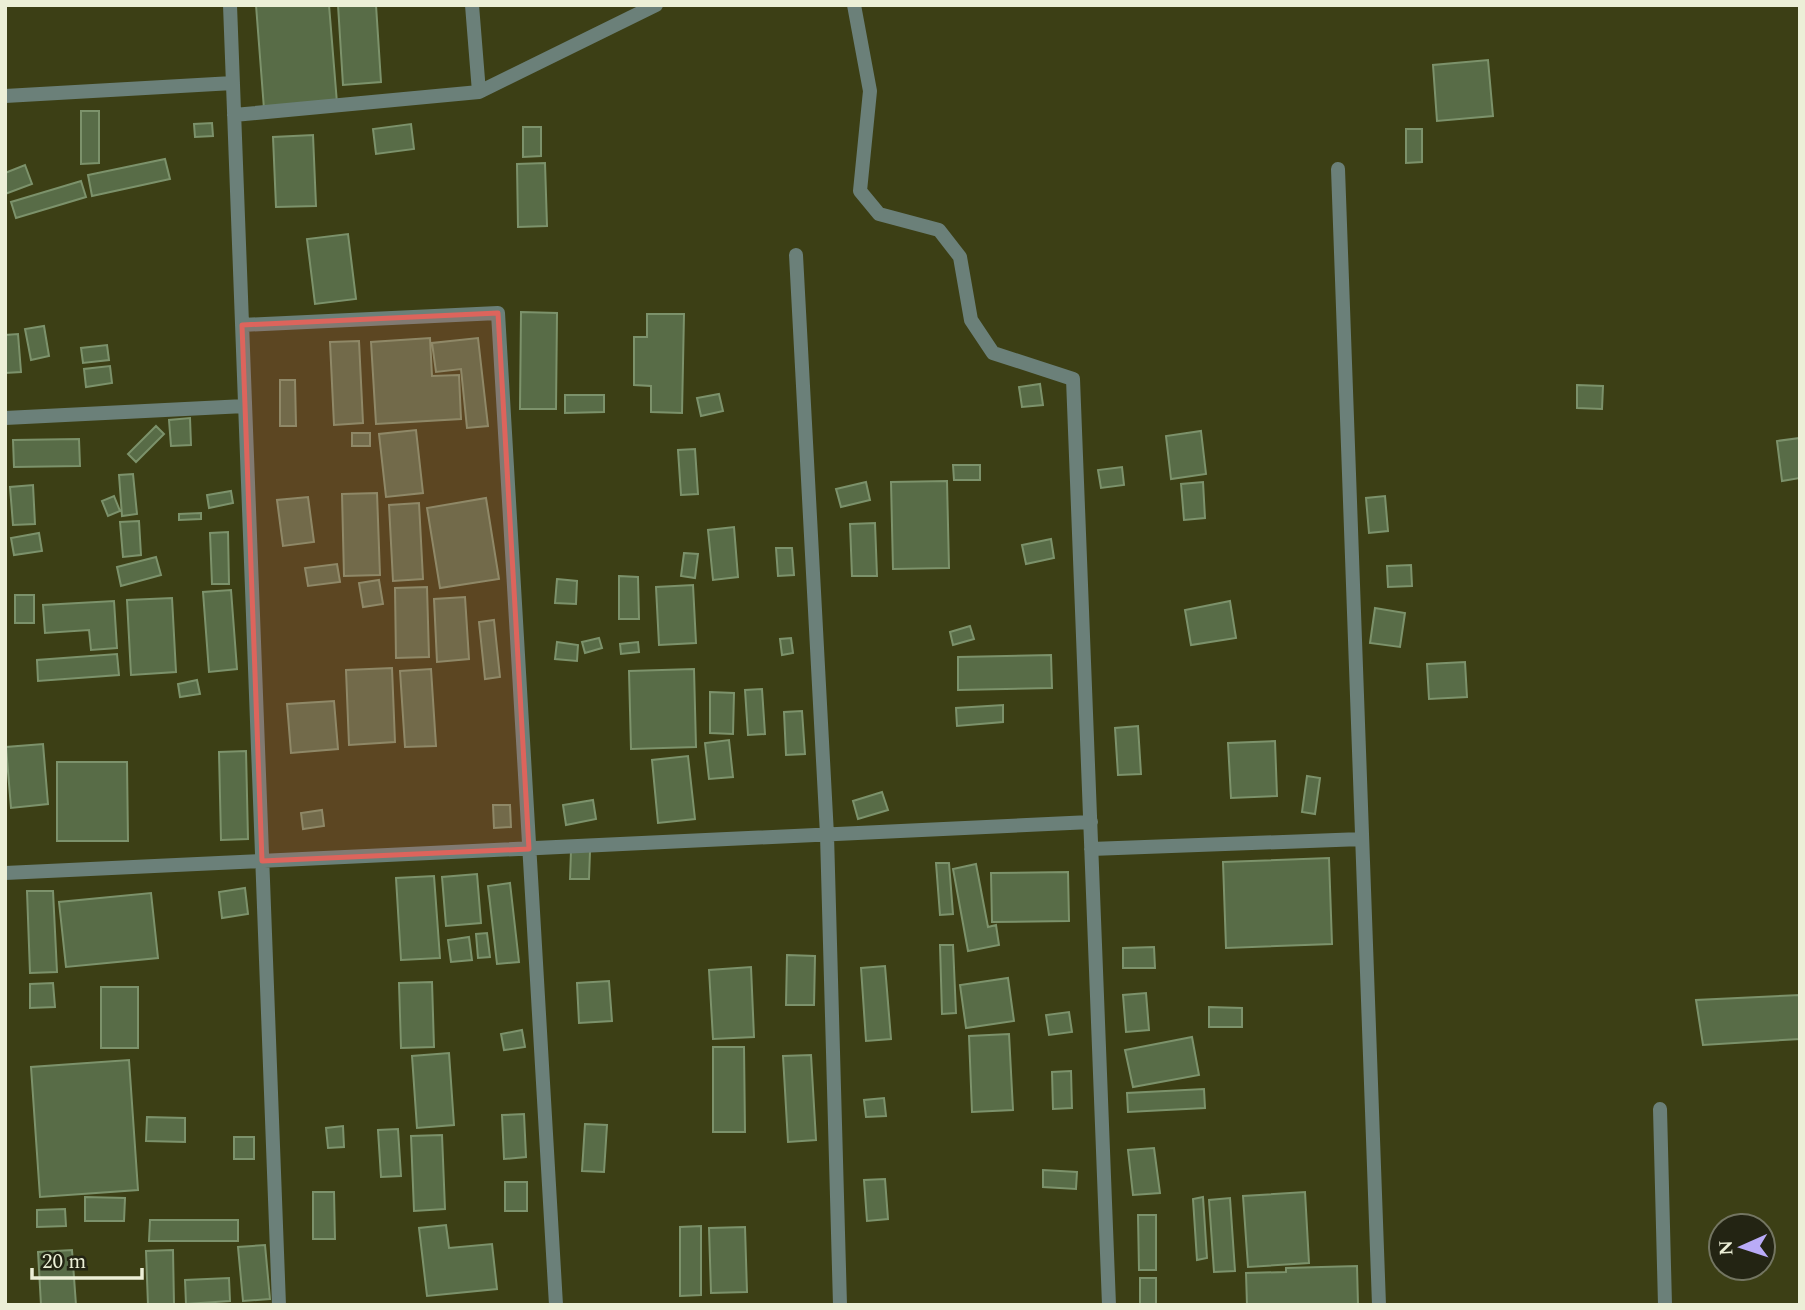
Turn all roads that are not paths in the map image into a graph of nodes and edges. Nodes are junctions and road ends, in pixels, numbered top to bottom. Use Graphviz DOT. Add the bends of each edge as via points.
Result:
graph roads {
  1 [pos="230,5"];
  2 [pos="472,5"];
  3 [pos="656,5"];
  4 [pos="854,5"];
  5 [pos="233,83"];
  6 [pos="479,92"];
  7 [pos="5,96"];
  8 [pos="234,115"];
  9 [pos="1338,169"];
  10 [pos="796,255"];
  11 [pos="242,325"];
  12 [pos="245,406"];
  13 [pos="5,418"];
  14 [pos="1091,822"];
  15 [pos="827,835"];
  16 [pos="1362,839"];
  17 [pos="529,849"];
  18 [pos="1091,849"];
  19 [pos="262,861"];
  20 [pos="5,873"];
  21 [pos="1660,1109"];
  22 [pos="279,1305"];
  23 [pos="556,1305"];
  24 [pos="840,1305"];
  25 [pos="1110,1305"];
  26 [pos="1379,1305"];
  27 [pos="1665,1305"];
  1 -- 5 [label="street"];
  2 -- 6 [label="street"];
  3 -- 6 [label="street"];
  4 -- 14 [label="street" via="870,91 860,191 879,214 939,230 960,257 971,320 993,354 1073,379"];
  5 -- 7 [label="street"];
  5 -- 8 [label="street"];
  6 -- 8 [label="street"];
  8 -- 11 [label="street"];
  9 -- 16 [label="street"];
  10 -- 15 [label="street"];
  11 -- 12 [label="street"];
  11 -- 17 [label="street" via="498,313"];
  12 -- 13 [label="street"];
  12 -- 19 [label="street"];
  14 -- 15 [label="street"];
  14 -- 18 [label="street"];
  15 -- 17 [label="street"];
  15 -- 24 [label="street"];
  16 -- 18 [label="street"];
  16 -- 26 [label="street"];
  17 -- 19 [label="street"];
  17 -- 23 [label="street"];
  18 -- 25 [label="street"];
  19 -- 20 [label="street"];
  19 -- 22 [label="street"];
  21 -- 27 [label="street"];
}
